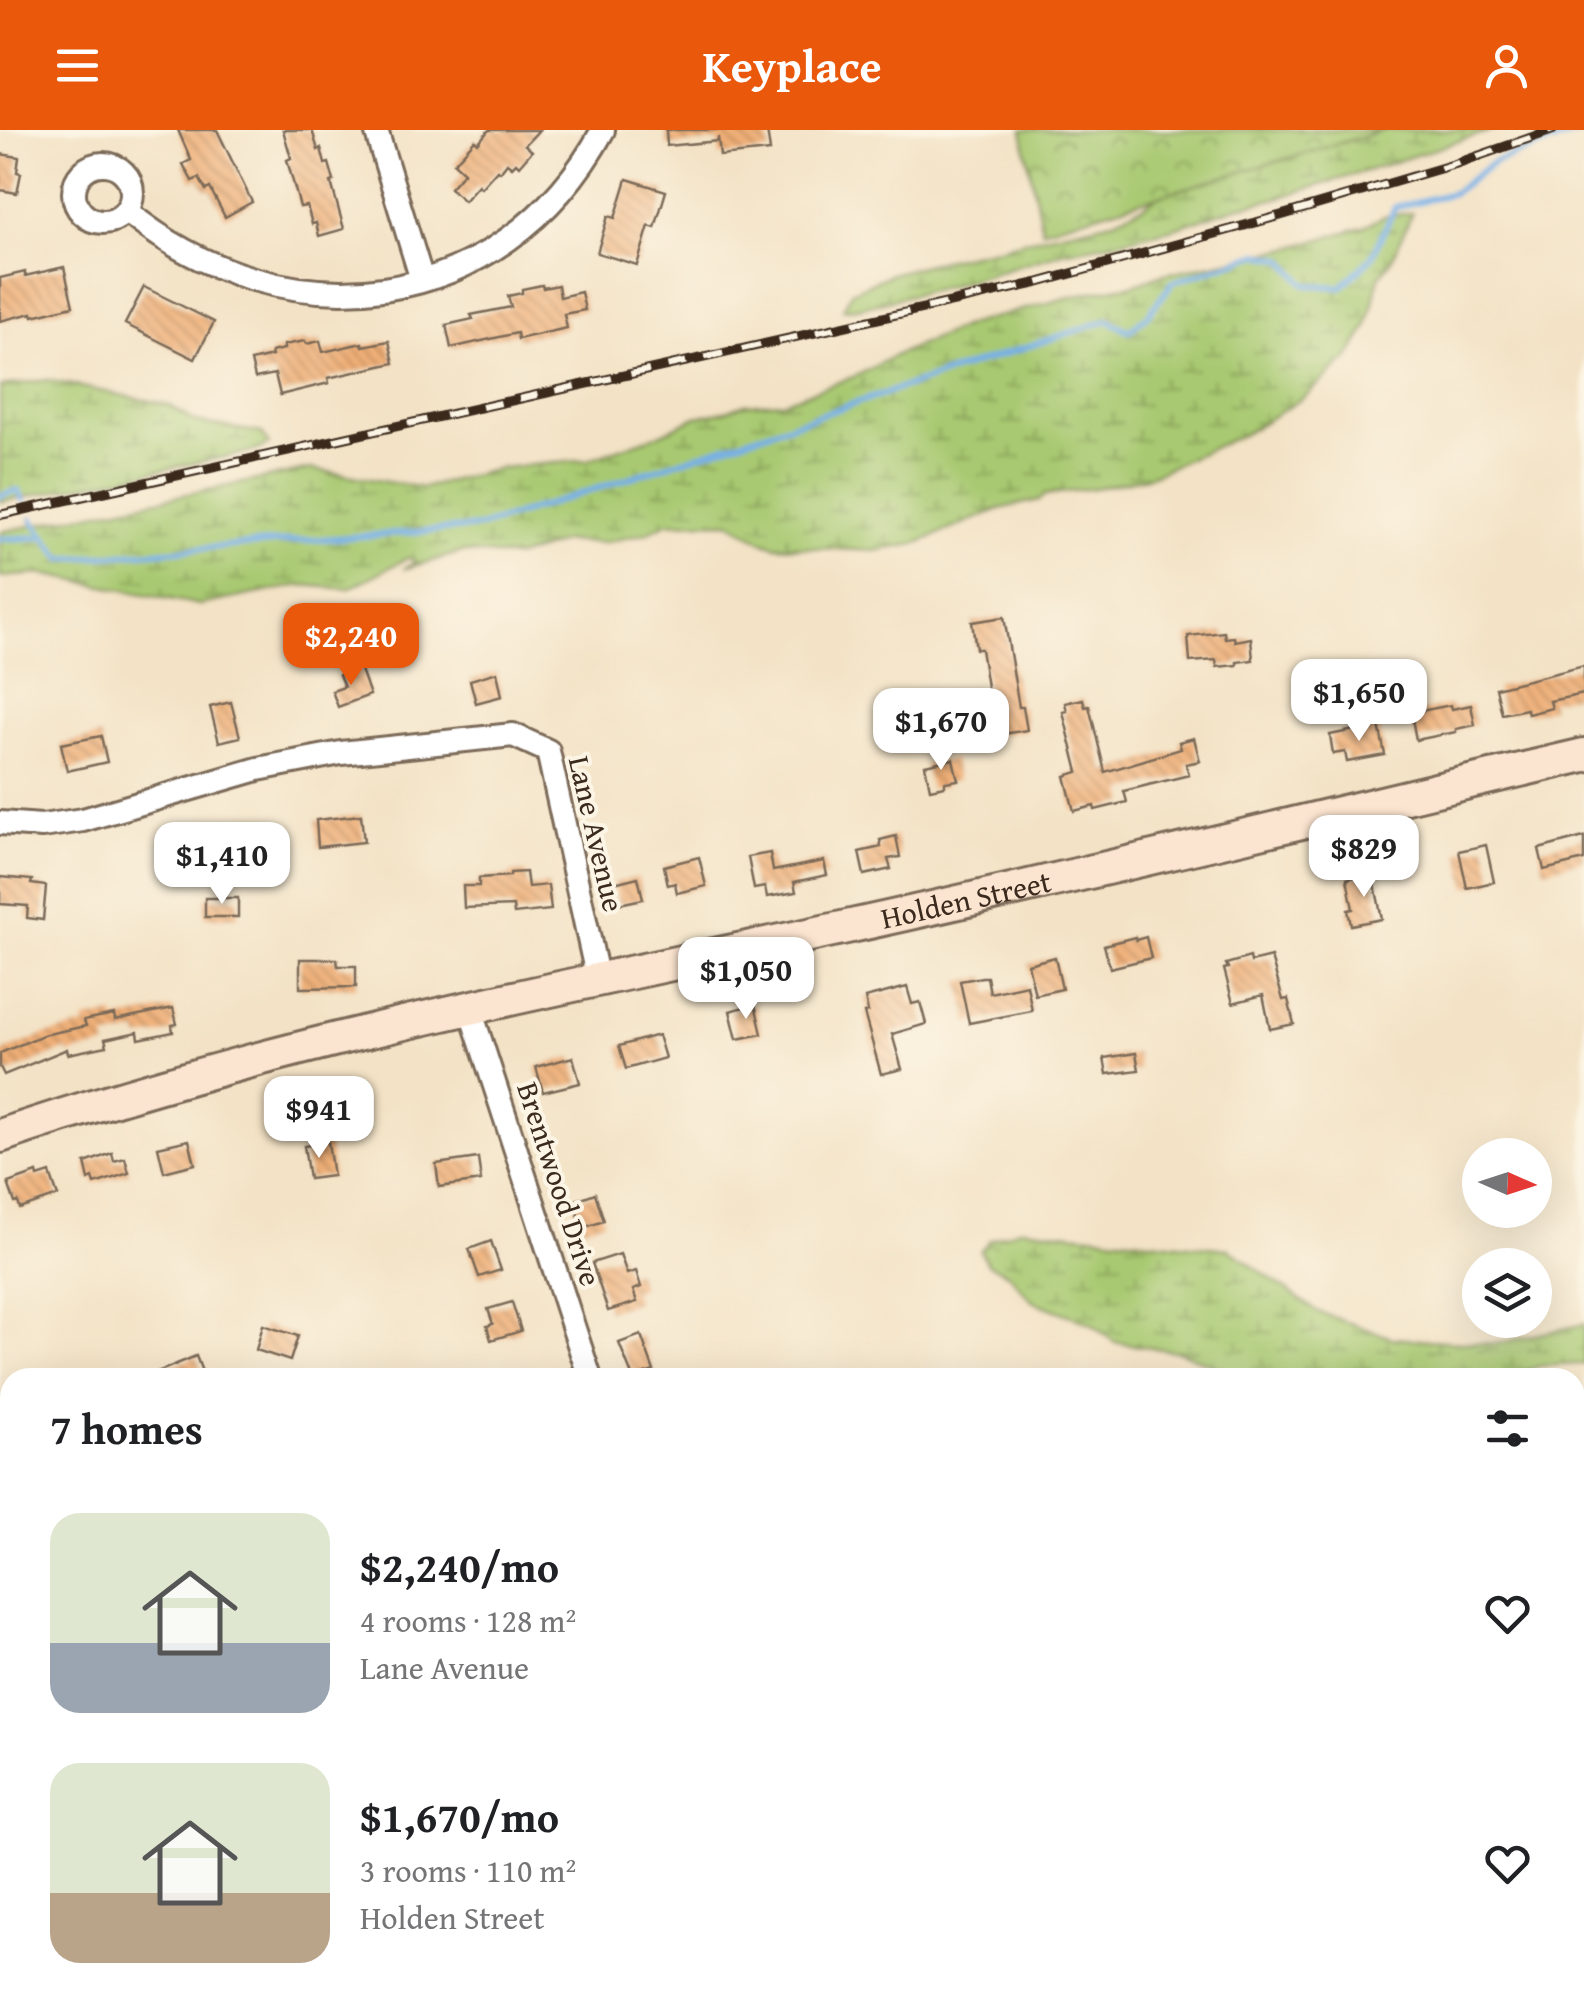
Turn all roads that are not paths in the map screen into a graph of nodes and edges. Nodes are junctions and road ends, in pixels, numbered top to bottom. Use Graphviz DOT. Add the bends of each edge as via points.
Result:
graph roads {
  1 [pos="376,130"];
  2 [pos="603,130"];
  3 [pos="126,211"];
  4 [pos="422,280"];
  5 [pos="1584,756"];
  6 [pos="0,824"];
  7 [pos="598,980"];
  8 [pos="470,1009"];
  9 [pos="0,1136"];
  10 [pos="587,1368"];
  1 -- 4 [label="street"];
  2 -- 4 [label="street" via="564,188 530,223 482,255"];
  3 -- 4 [label="street" via="200,259 253,280 354,293"];
  5 -- 7 [label="main road, Holden Street"];
  6 -- 7 [label="street, Lane Avenue" via="82,820 341,753 514,735 548,751"];
  7 -- 8 [label="main road, Holden Street"];
  8 -- 9 [label="main road, Holden Street" via="287,1051"];
  8 -- 10 [label="street, Brentwood Drive"];
}
